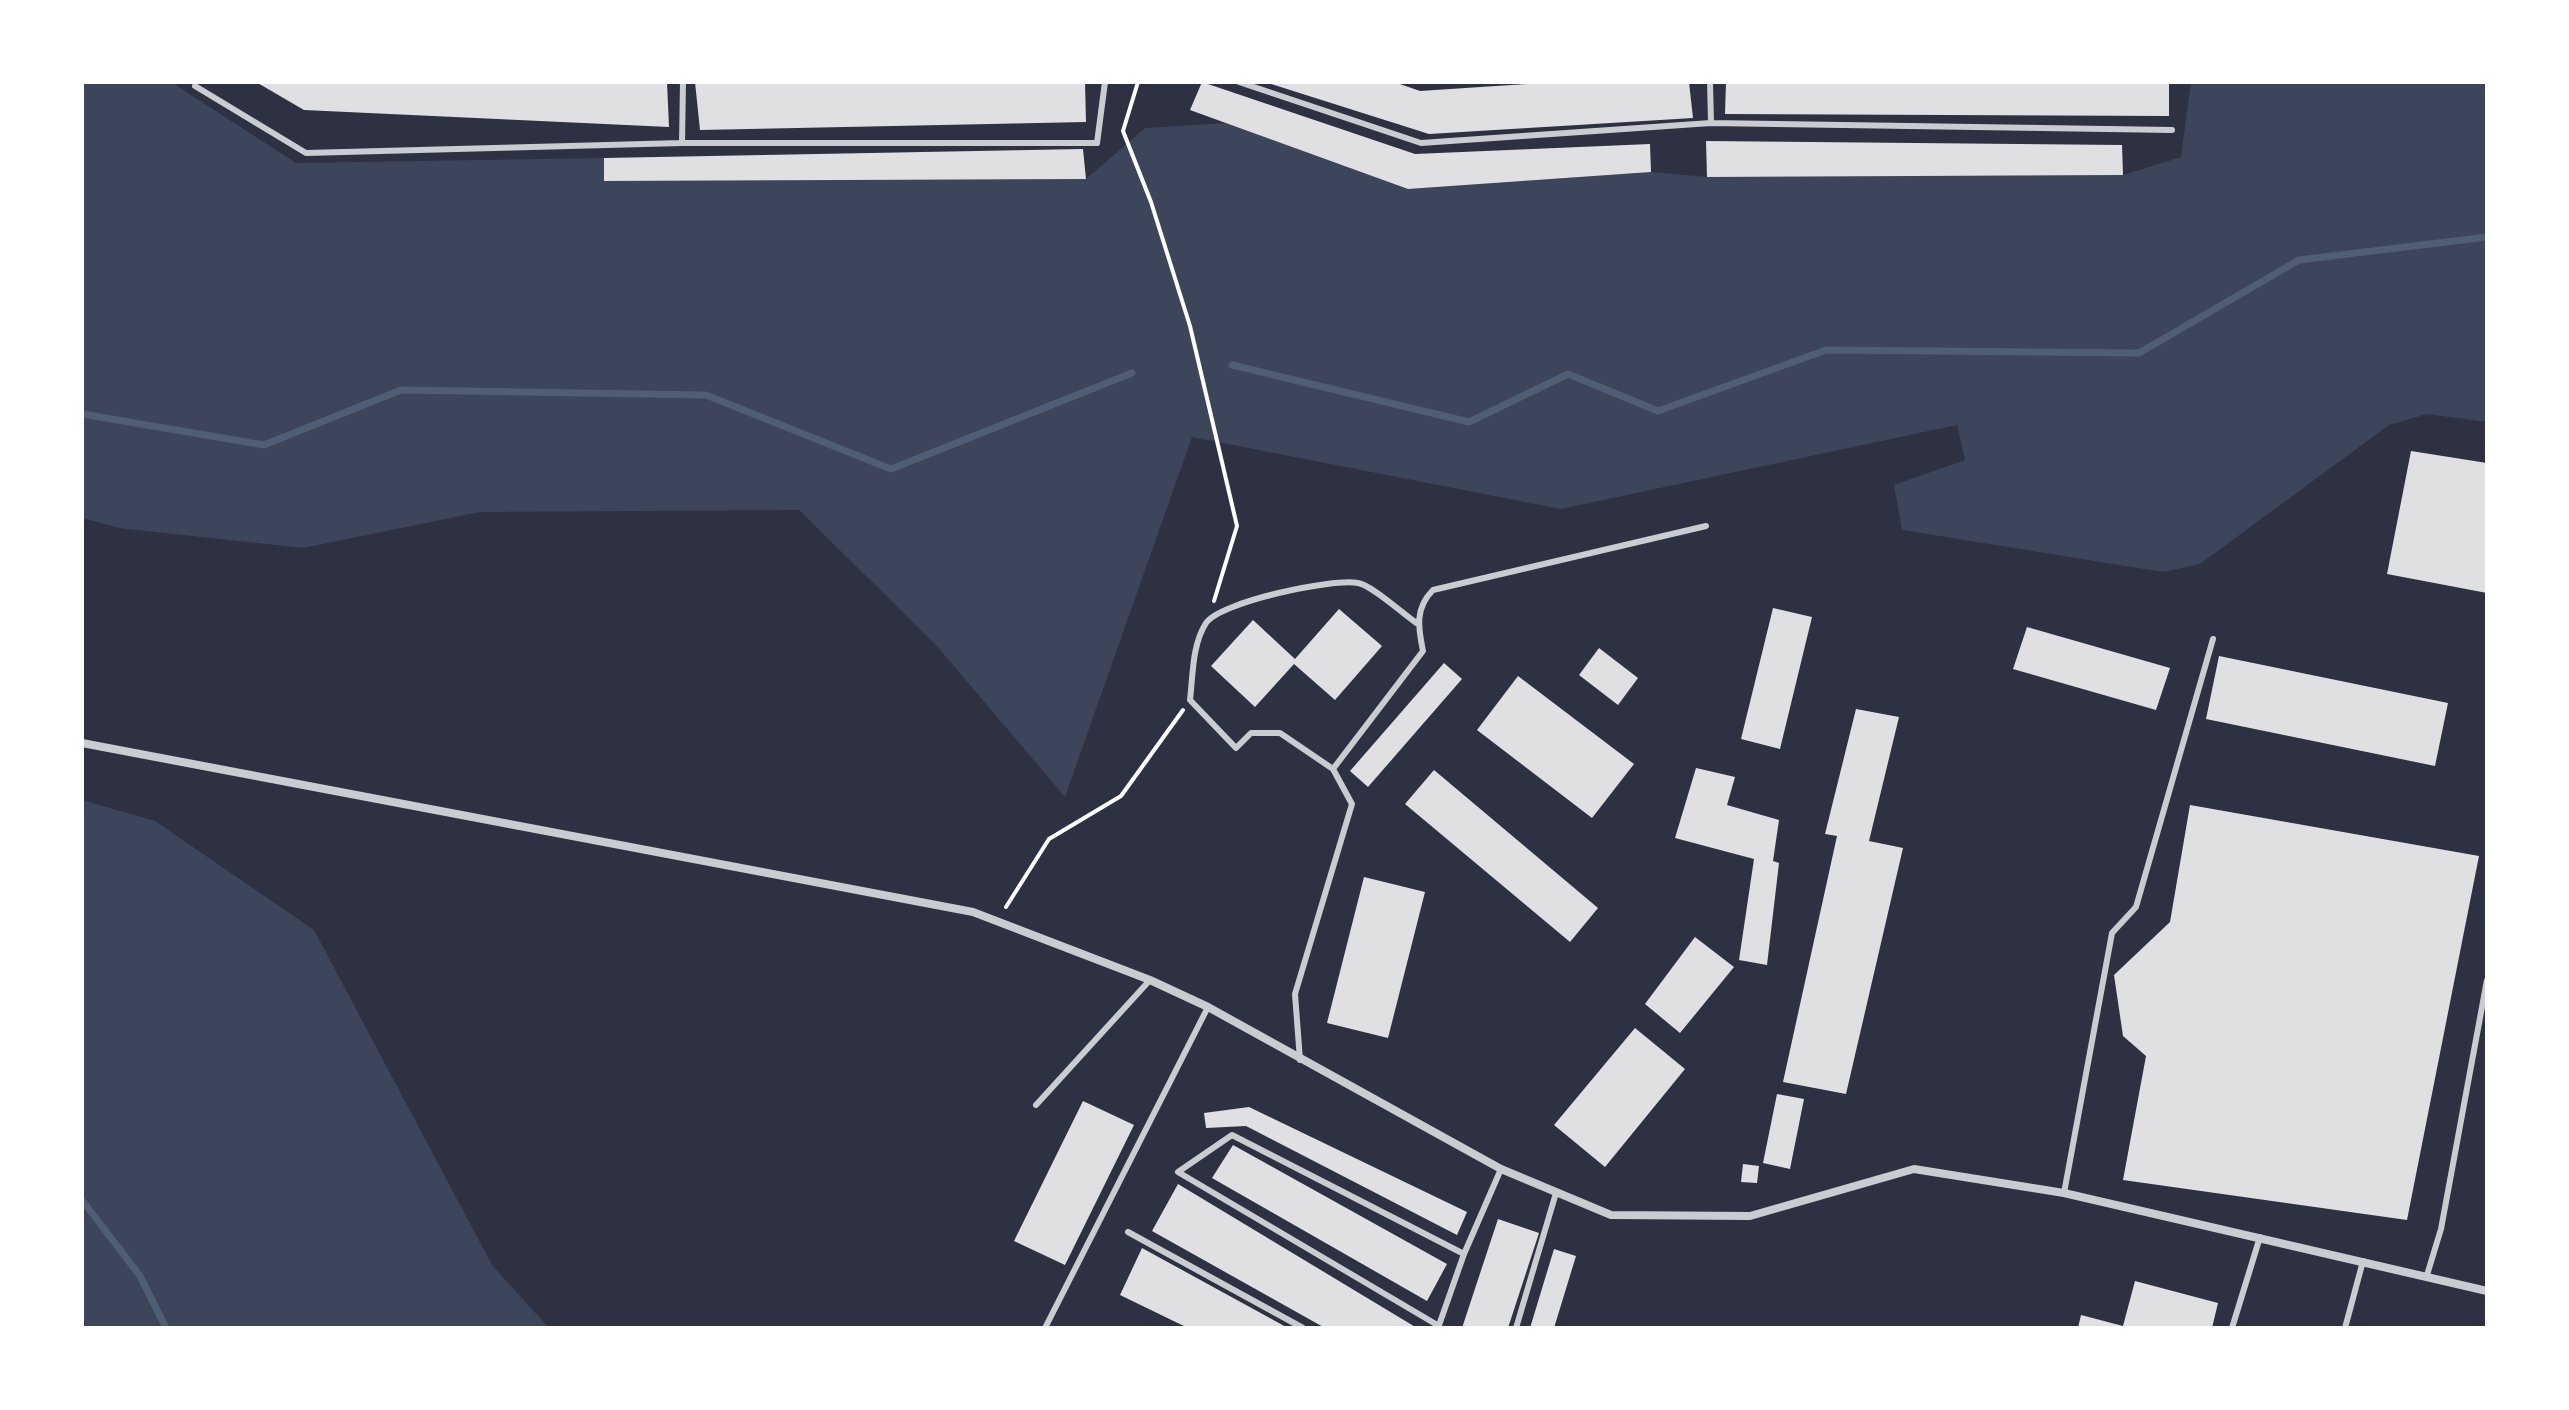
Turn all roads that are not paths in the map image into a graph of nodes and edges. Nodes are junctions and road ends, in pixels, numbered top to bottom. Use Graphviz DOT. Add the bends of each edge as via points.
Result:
graph roads {
  1 [pos="683,82"];
  2 [pos="1105,82"];
  3 [pos="1239,82"];
  4 [pos="1710,82"];
  5 [pos="195,86"];
  6 [pos="1711,123"];
  7 [pos="2172,130"];
  8 [pos="682,143"];
  9 [pos="1706,526"];
  10 [pos="1418,624"];
  11 [pos="2213,639"];
  12 [pos="82,743"];
  13 [pos="1333,769"];
  14 [pos="1150,980"];
  15 [pos="2487,980"];
  16 [pos="1208,1007"];
  17 [pos="1300,1061"];
  18 [pos="1036,1105"];
  19 [pos="1501,1169"];
  20 [pos="1556,1193"];
  21 [pos="2064,1193"];
  22 [pos="1128,1232"];
  23 [pos="2260,1237"];
  24 [pos="1464,1254"];
  25 [pos="2363,1261"];
  26 [pos="2427,1275"];
  27 [pos="2487,1291"];
  28 [pos="1438,1327"];
  29 [pos="1045,1328"];
  30 [pos="1303,1328"];
  31 [pos="1516,1328"];
  32 [pos="2232,1328"];
  33 [pos="2345,1328"];
  1 -- 8 [label="lane"];
  2 -- 8 [label="lane" via="1097,143"];
  3 -- 6 [label="lane" via="1421,143"];
  4 -- 6 [label="lane"];
  5 -- 8 [label="lane" via="306,153"];
  6 -- 7 [label="lane"];
  9 -- 10 [label="lane" via="1433,590 1421,601"];
  10 -- 13 [label="lane" via="1423,651"];
  10 -- 13 [label="lane" via="1359,583 1315,586 1233,605 1207,620 1197,644 1190,700 1236,748 1251,733 1280,733"];
  11 -- 21 [label="lane" via="2136,907 2112,933"];
  12 -- 14 [label="street" via="550,829 998,920"];
  13 -- 17 [label="lane" via="1352,804 1295,994"];
  14 -- 16 [label="street"];
  14 -- 18 [label="lane"];
  15 -- 26 [label="lane" via="2441,1229"];
  16 -- 17 [label="street"];
  16 -- 29 [label="lane"];
  17 -- 19 [label="street"];
  19 -- 20 [label="street"];
  19 -- 24 [label="lane"];
  20 -- 21 [label="street" via="1611,1215 1750,1216 1914,1169"];
  20 -- 31 [label="lane"];
  21 -- 23 [label="street"];
  22 -- 30 [label="lane"];
  23 -- 25 [label="street"];
  23 -- 32 [label="lane"];
  24 -- 28 [label="lane"];
  24 -- 28 [label="lane" via="1232,1135 1178,1172"];
  25 -- 26 [label="street"];
  25 -- 33 [label="lane"];
  26 -- 27 [label="street"];
}
